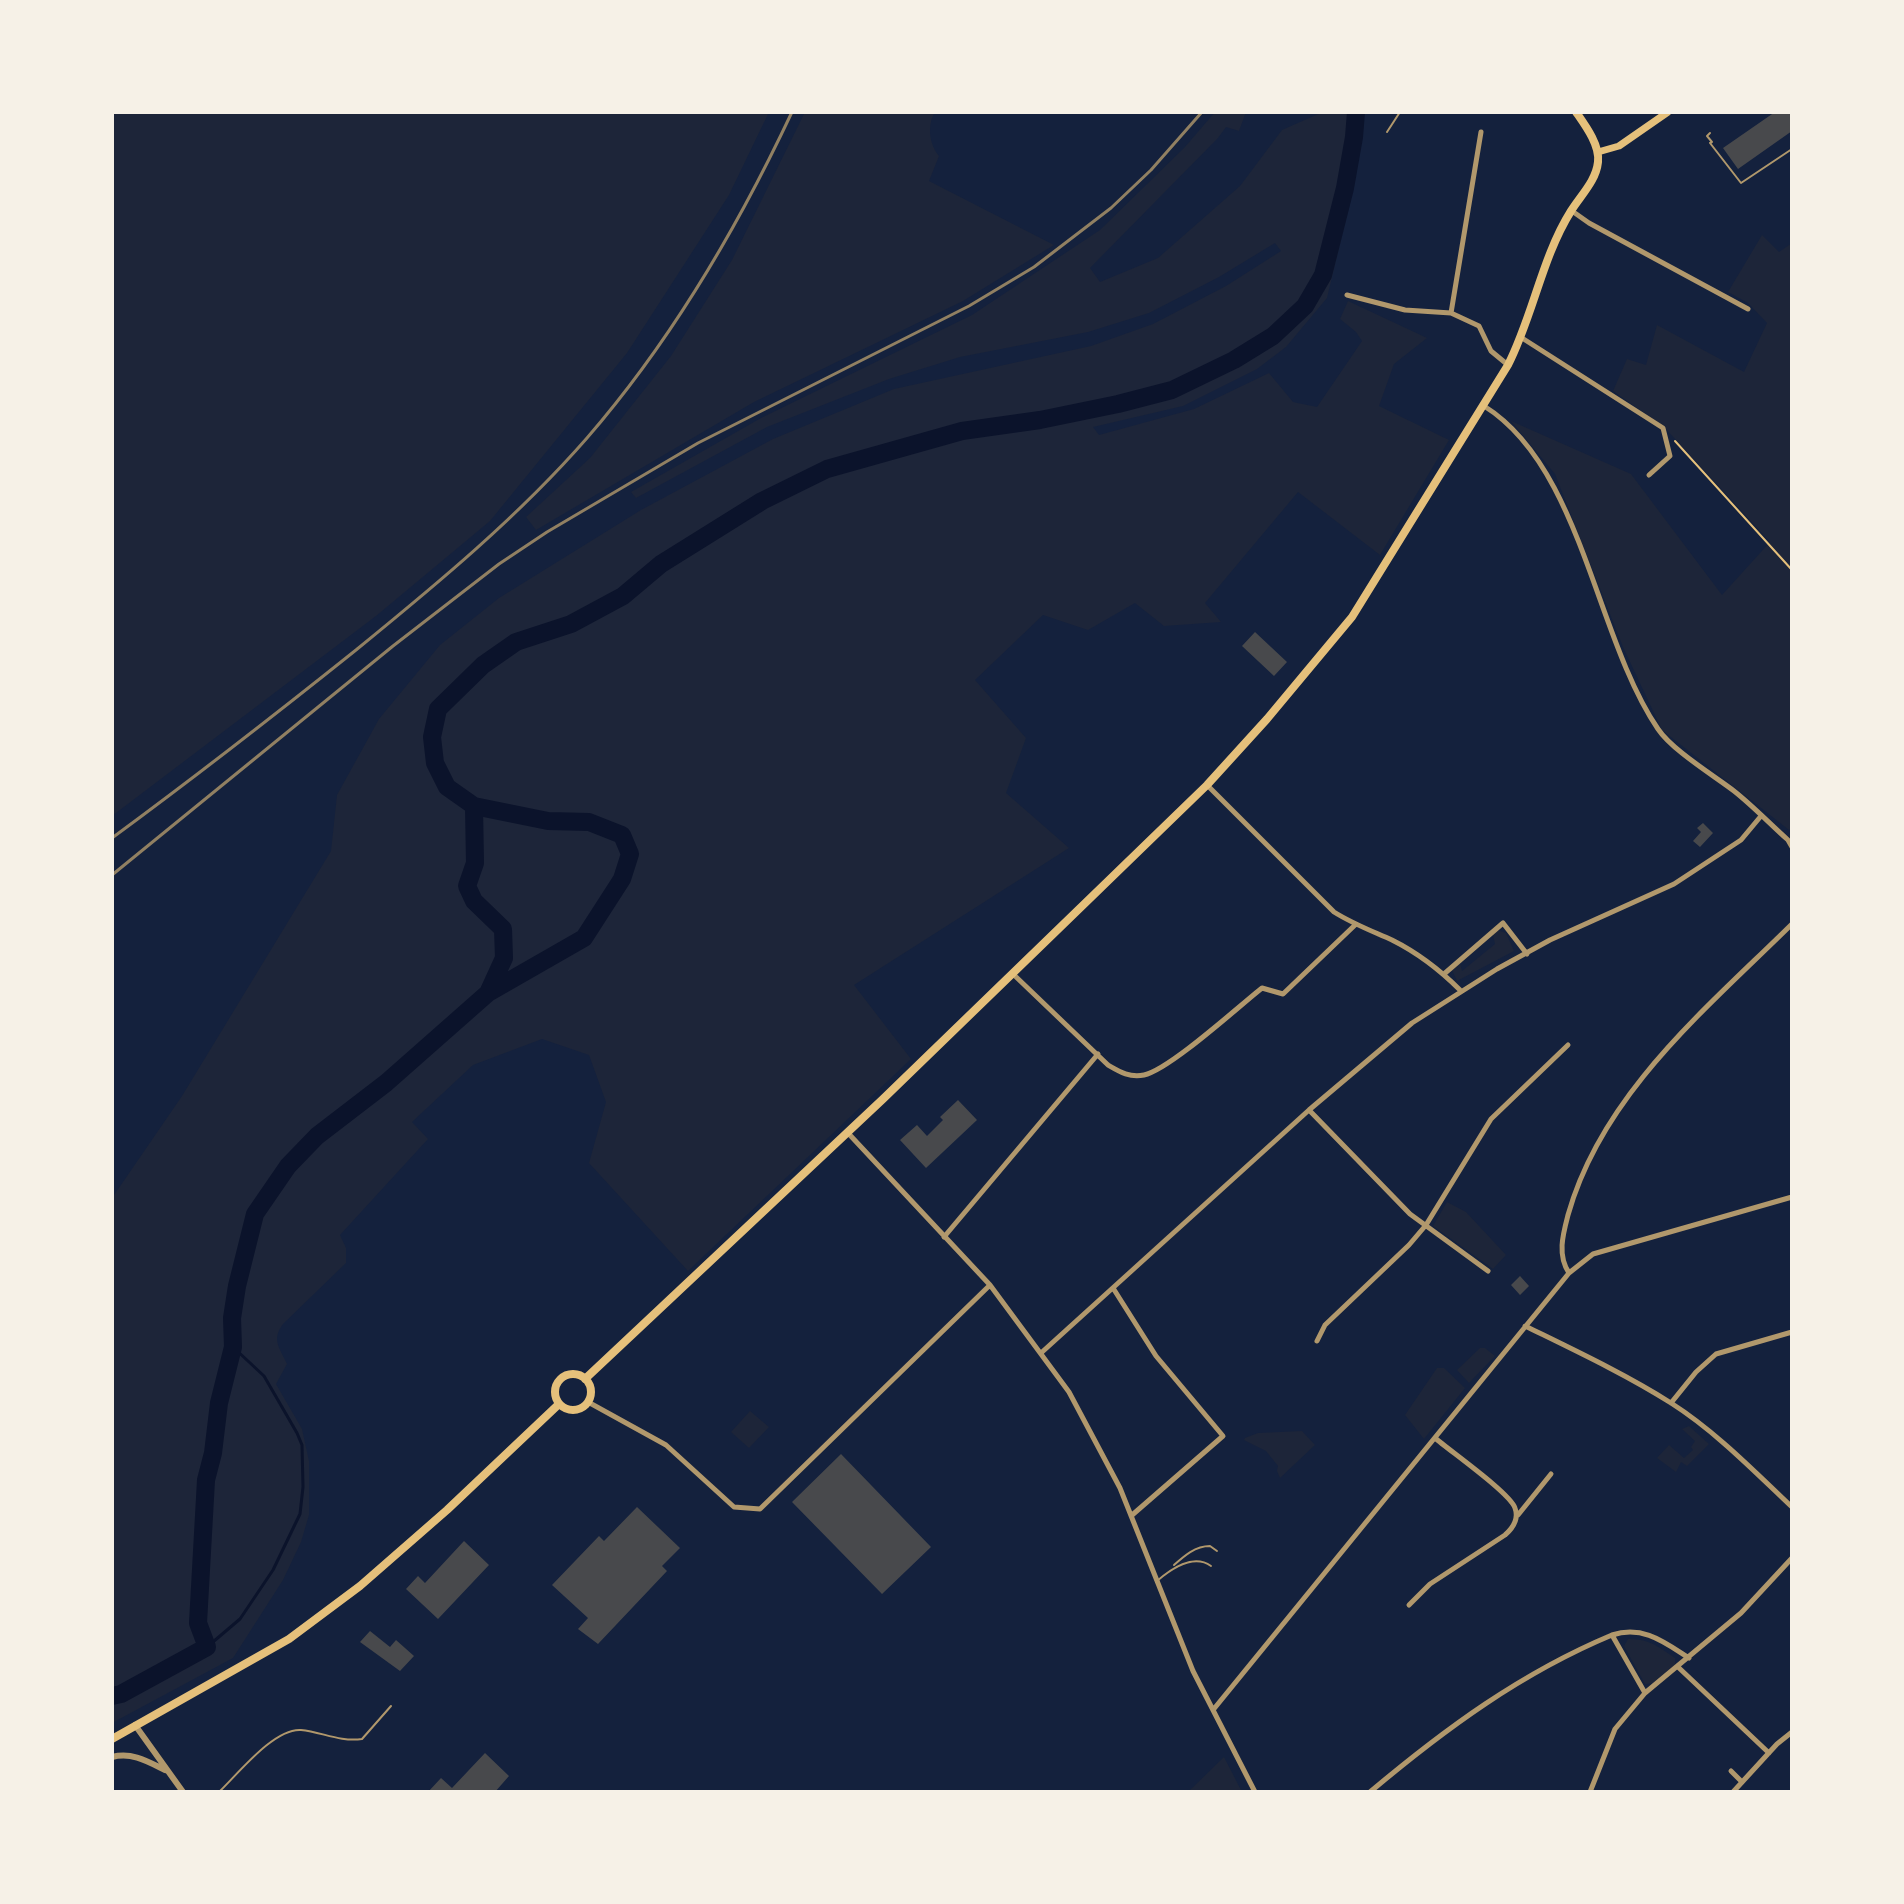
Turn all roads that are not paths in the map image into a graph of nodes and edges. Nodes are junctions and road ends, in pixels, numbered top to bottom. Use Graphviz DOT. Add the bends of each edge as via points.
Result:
graph roads {
  1 [pos="1400,112"];
  2 [pos="1576,112"];
  3 [pos="1668,112"];
  4 [pos="1387,132"];
  5 [pos="1481,132"];
  6 [pos="1710,133"];
  7 [pos="1792,149"];
  8 [pos="1598,152"];
  9 [pos="1571,211"];
  10 [pos="1347,295"];
  11 [pos="1748,309"];
  12 [pos="1451,313"];
  13 [pos="1522,338"];
  14 [pos="1508,365"];
  15 [pos="1484,406"];
  16 [pos="1649,475"];
  17 [pos="1207,785"];
  18 [pos="1761,816"];
  19 [pos="1792,847"];
  20 [pos="1792,924"];
  21 [pos="1355,925"];
  22 [pos="1527,954"];
  23 [pos="1013,974"];
  24 [pos="1444,974"];
  25 [pos="1460,990"];
  26 [pos="1568,1045"];
  27 [pos="1098,1054"];
  28 [pos="1309,1110"];
  29 [pos="848,1132"];
  30 [pos="1792,1197"];
  31 [pos="1426,1225"];
  32 [pos="944,1237"];
  33 [pos="1488,1271"];
  34 [pos="1569,1273"];
  35 [pos="990,1285"];
  36 [pos="1113,1288"];
  37 [pos="1525,1326"];
  38 [pos="1792,1332"];
  39 [pos="1317,1341"];
  40 [pos="1041,1353"];
  41 [pos="585,1379"];
  42 [pos="588,1402"];
  43 [pos="1671,1403"];
  44 [pos="559,1404"];
  45 [pos="1435,1438"];
  46 [pos="1551,1474"];
  47 [pos="1792,1507"];
  48 [pos="1517,1515"];
  49 [pos="1131,1517"];
  50 [pos="1217,1551"];
  51 [pos="1792,1558"];
  52 [pos="1211,1566"];
  53 [pos="1172,1568"];
  54 [pos="1157,1582"];
  55 [pos="1409,1605"];
  56 [pos="1612,1635"];
  57 [pos="1689,1658"];
  58 [pos="1678,1667"];
  59 [pos="1645,1693"];
  60 [pos="391,1706"];
  61 [pos="1213,1710"];
  62 [pos="135,1725"];
  63 [pos="1792,1732"];
  64 [pos="112,1739"];
  65 [pos="1769,1753"];
  66 [pos="112,1757"];
  67 [pos="166,1770"];
  68 [pos="1731,1771"];
  69 [pos="1742,1782"];
  70 [pos="183,1792"];
  71 [pos="219,1792"];
  72 [pos="1255,1792"];
  73 [pos="1370,1792"];
  74 [pos="1590,1792"];
  75 [pos="1733,1792"];
  1 -- 4 [label="lane"];
  2 -- 8 [label="main road"];
  3 -- 8 [label="main road" via="1619,146"];
  5 -- 12 [label="street"];
  6 -- 7 [label="lane" via="1710,143 1741,183"];
  8 -- 9 [label="main road" via="1595,173"];
  9 -- 11 [label="street"];
  9 -- 13 [label="main road"];
  10 -- 12 [label="street" via="1405,310"];
  12 -- 14 [label="street" via="1479,326 1491,351"];
  13 -- 14 [label="main road"];
  13 -- 16 [label="street" via="1663,428 1670,456"];
  14 -- 15 [label="main road"];
  15 -- 17 [label="main road" via="1345,626"];
  15 -- 18 [label="street" via="1510,425 1550,477 1635,685 1660,732"];
  17 -- 21 [label="street" via="1334,912"];
  17 -- 23 [label="main road"];
  18 -- 19 [label="street"];
  18 -- 22 [label="street" via="1741,840 1674,884"];
  20 -- 34 [label="street" via="1673,1042 1616,1112 1572,1202 1563,1238 1562,1262"];
  21 -- 24 [label="street" via="1392,940"];
  21 -- 27 [label="street" via="1283,994 1262,988 1152,1073 1124,1075"];
  22 -- 24 [label="street" via="1503,923"];
  22 -- 25 [label="street"];
  23 -- 27 [label="street"];
  23 -- 29 [label="main road"];
  24 -- 25 [label="street"];
  25 -- 28 [label="street" via="1412,1023"];
  26 -- 31 [label="street" via="1491,1119"];
  27 -- 32 [label="street"];
  28 -- 31 [label="street"];
  28 -- 36 [label="street"];
  29 -- 32 [label="street"];
  29 -- 41 [label="main road"];
  30 -- 34 [label="street" via="1593,1254"];
  31 -- 33 [label="street"];
  31 -- 39 [label="street" via="1325,1325"];
  32 -- 35 [label="street"];
  34 -- 37 [label="street"];
  35 -- 40 [label="street"];
  35 -- 42 [label="street" via="760,1509 734,1507 666,1445"];
  36 -- 40 [label="street"];
  36 -- 49 [label="street" via="1156,1356 1223,1436"];
  37 -- 43 [label="street"];
  37 -- 45 [label="street"];
  38 -- 43 [label="street" via="1716,1354"];
  40 -- 49 [label="street" via="1099,1445"];
  41 -- 42 [label="main road"];
  41 -- 44 [label="main road" via="568,1375 558,1381 554,1392"];
  42 -- 44 [label="main road" via="573,1411"];
  43 -- 47 [label="street"];
  44 -- 62 [label="main road" via="349,1595 289,1639"];
  45 -- 48 [label="street" via="1511,1500"];
  45 -- 61 [label="street"];
  46 -- 48 [label="street"];
  48 -- 55 [label="street" via="1505,1535 1430,1584"];
  49 -- 54 [label="street"];
  50 -- 53 [label="lane" via="1200,1547"];
  51 -- 57 [label="street"];
  52 -- 53 [label="lane" via="1188,1562"];
  53 -- 54 [label="lane"];
  54 -- 61 [label="street"];
  56 -- 57 [label="street" via="1645,1633"];
  56 -- 59 [label="street"];
  56 -- 73 [label="street" via="1521,1679 1432,1740"];
  57 -- 58 [label="street"];
  58 -- 59 [label="street"];
  58 -- 65 [label="street"];
  59 -- 74 [label="street" via="1615,1729"];
  60 -- 71 [label="lane" via="362,1739 346,1741 299,1730 280,1734"];
  61 -- 72 [label="street"];
  62 -- 64 [label="main road"];
  62 -- 67 [label="street"];
  63 -- 65 [label="street"];
  65 -- 69 [label="street"];
  66 -- 67 [label="street" via="142,1758"];
  67 -- 70 [label="street"];
  68 -- 69 [label="street"];
  69 -- 75 [label="street"];
}
